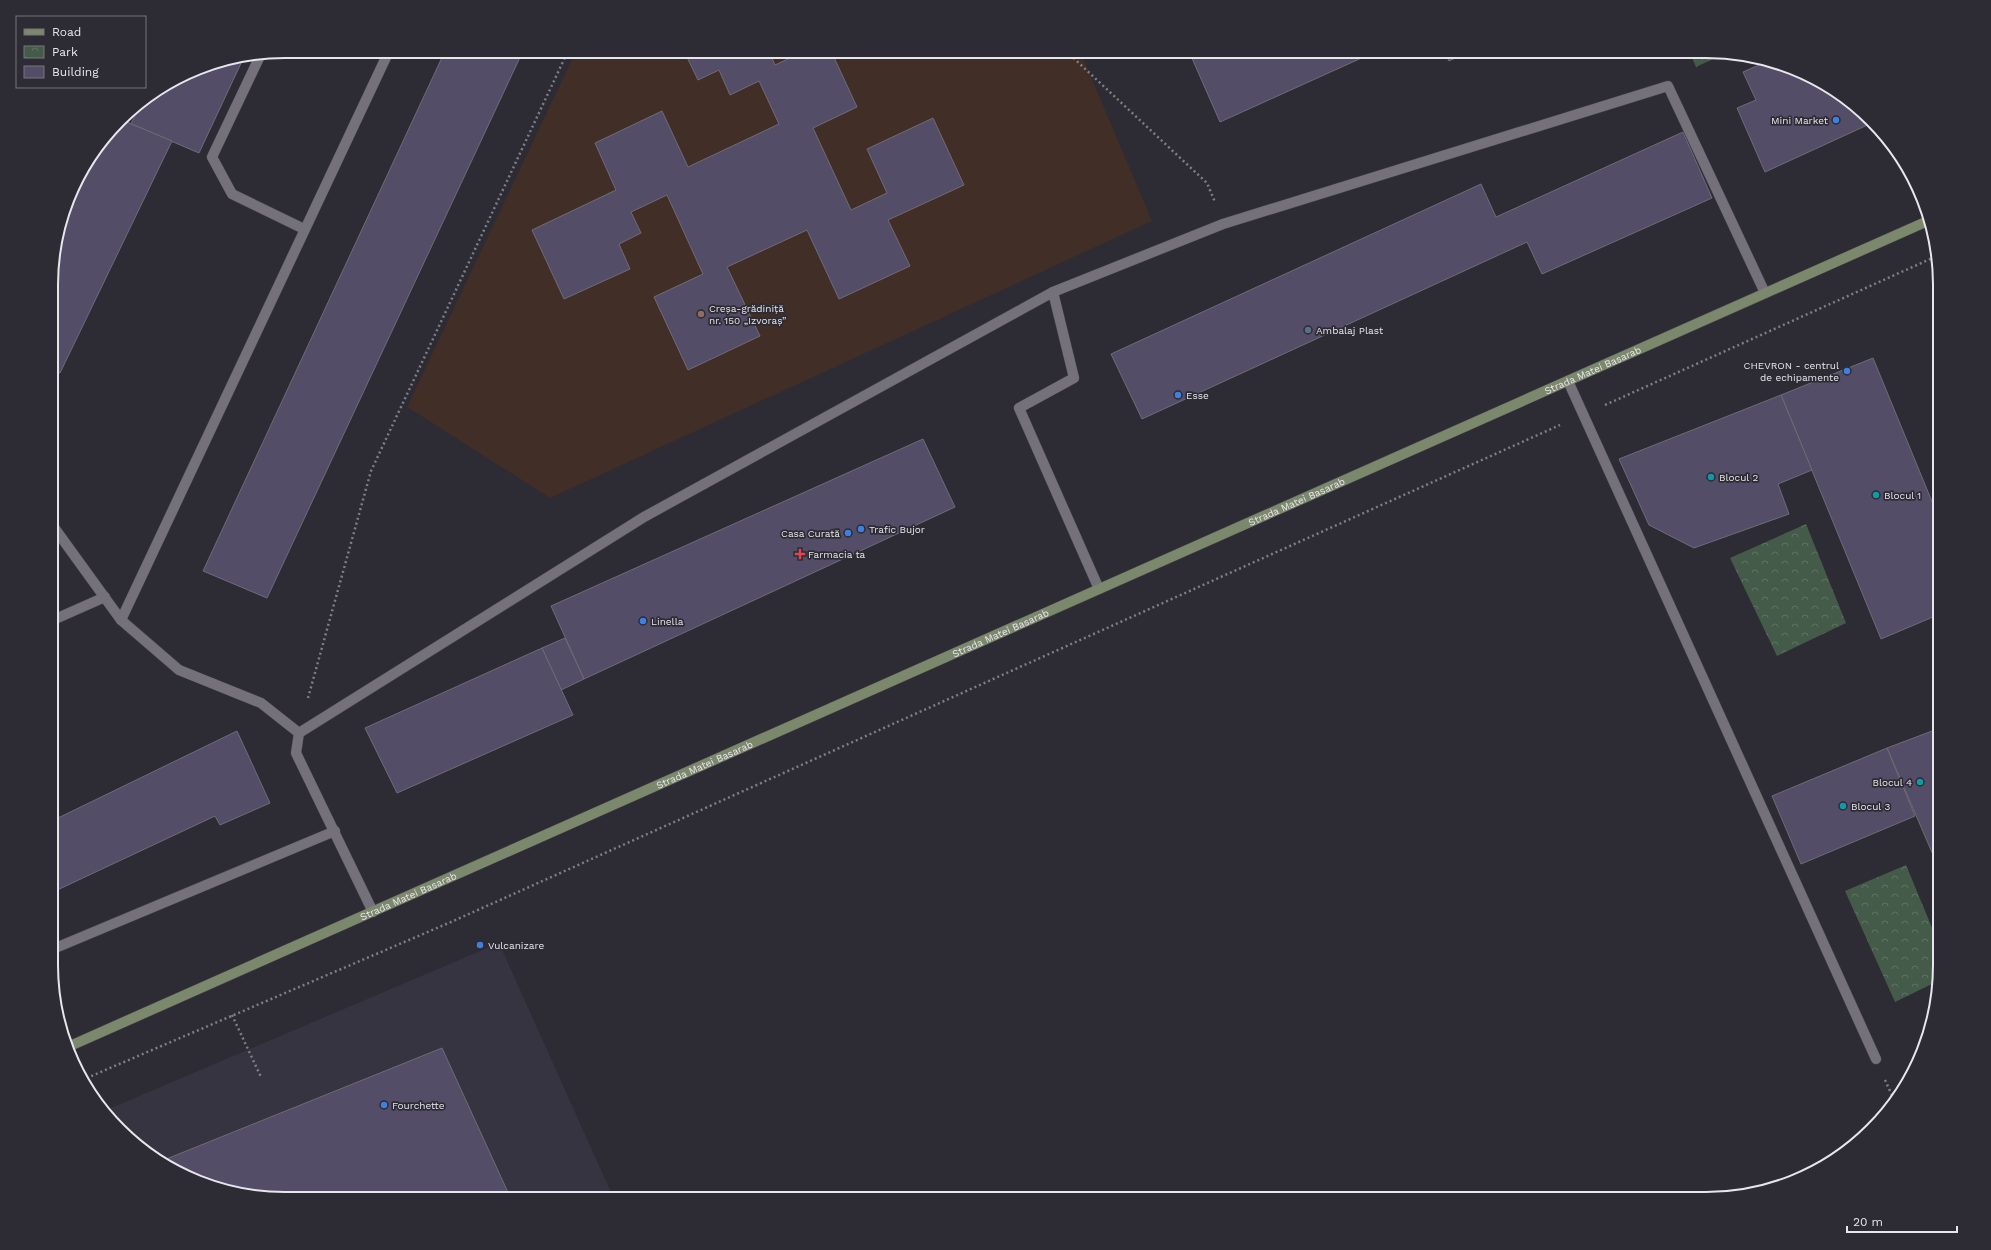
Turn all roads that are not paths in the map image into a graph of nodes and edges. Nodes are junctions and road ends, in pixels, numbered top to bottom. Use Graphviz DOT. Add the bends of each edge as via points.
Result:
graph roads {
  1 [pos="386,58"];
  2 [pos="258,60"];
  3 [pos="1924,223"];
  4 [pos="304,229"];
  5 [pos="1053,292"];
  6 [pos="1765,293"];
  7 [pos="1568,381"];
  8 [pos="58,533"];
  9 [pos="1099,589"];
  10 [pos="105,597"];
  11 [pos="58,618"];
  12 [pos="121,620"];
  13 [pos="299,733"];
  14 [pos="335,831"];
  15 [pos="373,912"];
  16 [pos="58,947"];
  17 [pos="72,1045"];
  18 [pos="1876,1059"];
  1 -- 4 [label="lane"];
  2 -- 4 [label="lane" via="212,157 232,194"];
  3 -- 6 [label="street, Strada Matei Basarab"];
  4 -- 12 [label="lane"];
  5 -- 6 [label="lane" via="1222,224 1668,86"];
  5 -- 9 [label="lane" via="1074,378 1019,408"];
  5 -- 13 [label="lane" via="644,517"];
  6 -- 7 [label="street, Strada Matei Basarab"];
  7 -- 9 [label="street, Strada Matei Basarab"];
  7 -- 18 [label="lane"];
  8 -- 10 [label="lane"];
  9 -- 15 [label="street, Strada Matei Basarab"];
  10 -- 11 [label="lane"];
  10 -- 12 [label="lane"];
  12 -- 13 [label="lane" via="179,670 261,703"];
  13 -- 14 [label="lane" via="296,753"];
  14 -- 15 [label="lane"];
  14 -- 16 [label="lane"];
  15 -- 17 [label="street, Strada Matei Basarab"];
}
